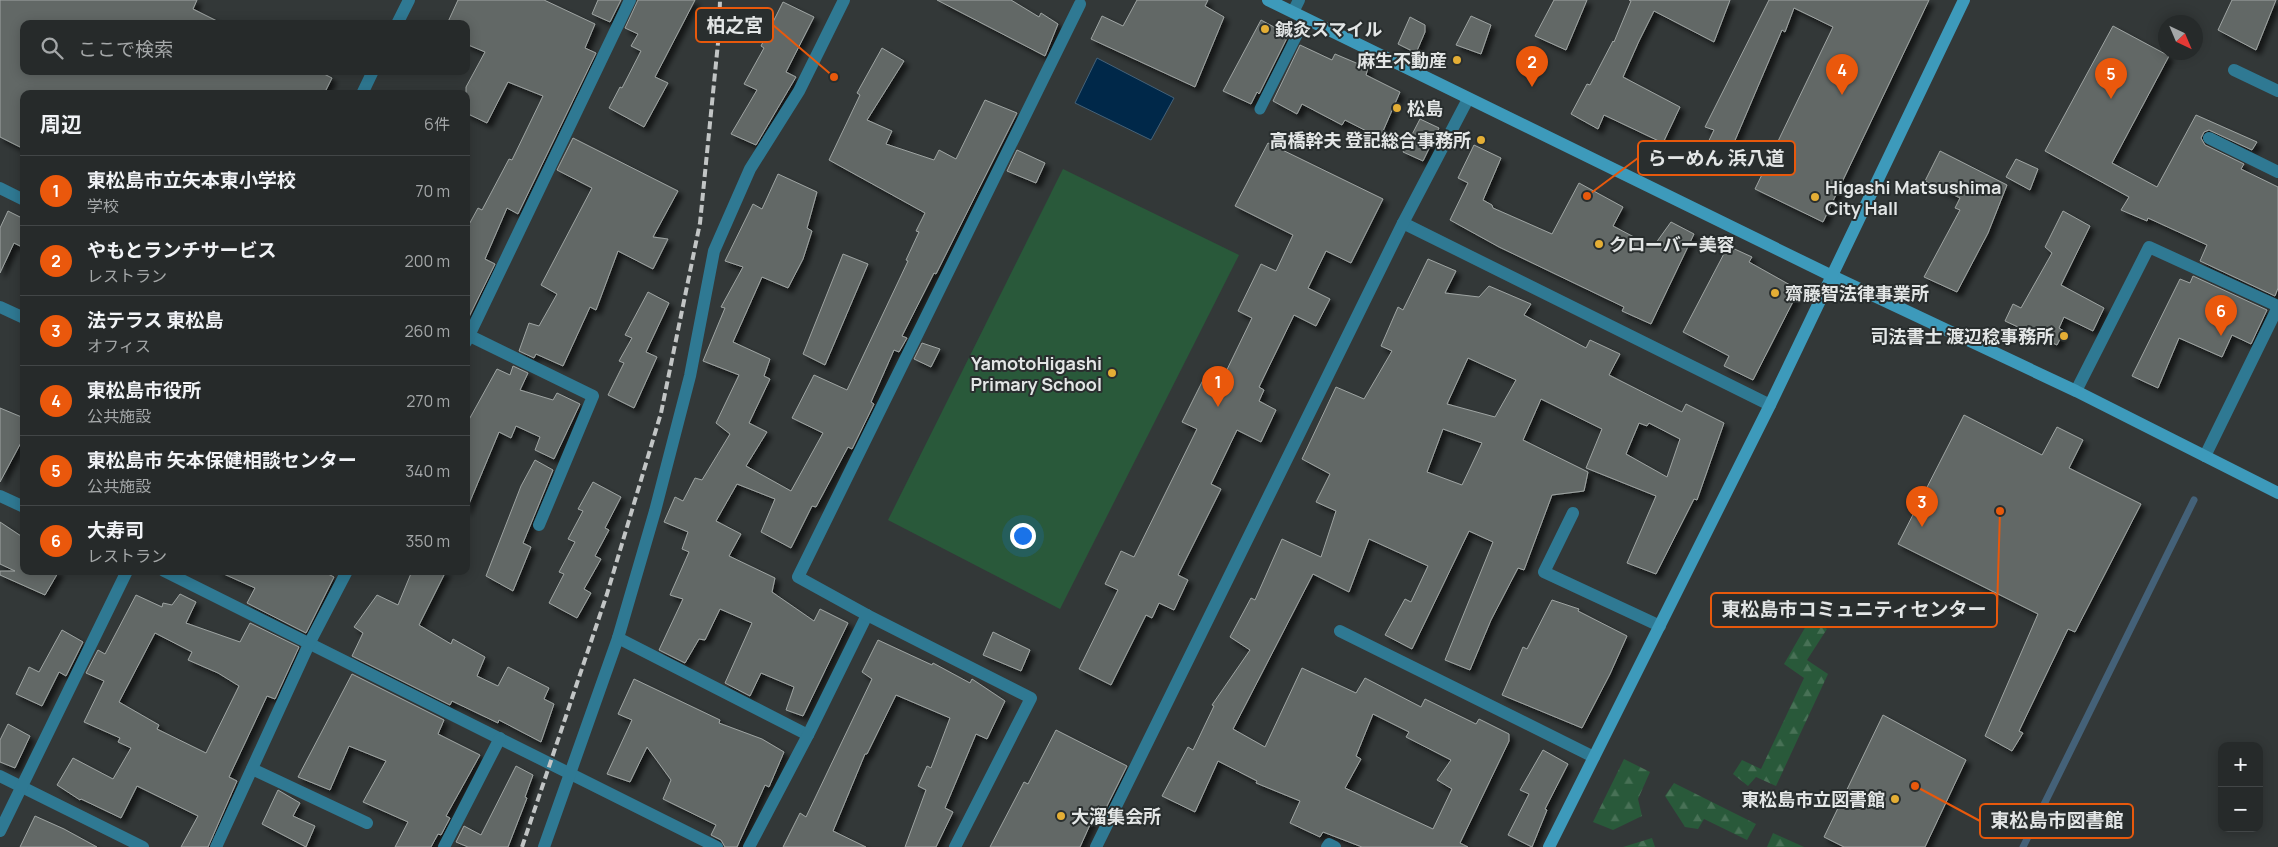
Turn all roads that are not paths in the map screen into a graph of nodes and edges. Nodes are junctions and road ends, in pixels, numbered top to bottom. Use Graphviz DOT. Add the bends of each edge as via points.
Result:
graph roads {
  1 [pos="409,0"];
  2 [pos="630,0"];
  3 [pos="844,0"];
  4 [pos="1268,0"];
  5 [pos="1299,0"];
  6 [pos="1964,0"];
  7 [pos="1078,1"];
  8 [pos="1299,16"];
  9 [pos="399,20"];
  10 [pos="2234,70"];
  11 [pos="371,75"];
  12 [pos="364,90"];
  13 [pos="2278,91"];
  14 [pos="1468,99"];
  15 [pos="1260,108"];
  16 [pos="2210,138"];
  17 [pos="2278,172"];
  18 [pos="0,188"];
  19 [pos="20,198"];
  20 [pos="1403,223"];
  21 [pos="1832,276"];
  22 [pos="0,307"];
  23 [pos="2278,307"];
  24 [pos="20,316"];
  25 [pos="470,331"];
  26 [pos="470,338"];
  27 [pos="2076,391"];
  28 [pos="1770,406"];
  29 [pos="2205,456"];
  30 [pos="2278,493"];
  31 [pos="0,496"];
  32 [pos="20,505"];
  33 [pos="1573,514"];
  34 [pos="539,525"];
  35 [pos="125,575"];
  36 [pos="172,575"];
  37 [pos="345,575"];
  38 [pos="867,615"];
  39 [pos="1660,626"];
  40 [pos="1340,631"];
  41 [pos="618,638"];
  42 [pos="310,642"];
  43 [pos="808,735"];
  44 [pos="500,738"];
  45 [pos="1594,757"];
  46 [pos="252,770"];
  47 [pos="570,773"];
  48 [pos="0,776"];
  49 [pos="21,787"];
  50 [pos="367,823"];
  51 [pos="0,831"];
  52 [pos="143,847"];
  53 [pos="216,847"];
  54 [pos="444,847"];
  55 [pos="544,847"];
  56 [pos="717,847"];
  57 [pos="749,847"];
  58 [pos="955,847"];
  59 [pos="1096,847"];
  60 [pos="1327,847"];
  61 [pos="1335,847"];
  62 [pos="1549,847"];
  1 -- 9 [label="street"];
  2 -- 25 [label="street"];
  3 -- 41 [label="street" via="799,91 750,169 714,251 690,376"];
  4 -- 8 [label="street"];
  5 -- 8 [label="street"];
  6 -- 21 [label="street"];
  7 -- 38 [label="street" via="798,577"];
  8 -- 14 [label="street"];
  8 -- 15 [label="lane"];
  10 -- 13 [label="street"];
  11 -- 12 [label="street"];
  14 -- 20 [label="street"];
  14 -- 21 [label="street"];
  16 -- 17 [label="street"];
  18 -- 19 [label="street"];
  20 -- 28 [label="street"];
  20 -- 59 [label="street"];
  21 -- 27 [label="street"];
  21 -- 28 [label="street"];
  22 -- 24 [label="street"];
  23 -- 27 [label="street" via="2149,247"];
  23 -- 29 [label="street"];
  26 -- 34 [label="street" via="593,396"];
  27 -- 29 [label="street"];
  28 -- 39 [label="street"];
  29 -- 30 [label="street"];
  31 -- 32 [label="street"];
  33 -- 39 [label="street" via="1544,572"];
  35 -- 49 [label="street"];
  36 -- 42 [label="street"];
  37 -- 42 [label="street"];
  38 -- 43 [label="street"];
  38 -- 58 [label="street" via="1031,698"];
  39 -- 45 [label="street"];
  40 -- 45 [label="street"];
  41 -- 43 [label="street"];
  41 -- 47 [label="street"];
  42 -- 44 [label="street"];
  42 -- 46 [label="street"];
  43 -- 57 [label="street"];
  44 -- 47 [label="street"];
  44 -- 54 [label="street"];
  45 -- 62 [label="street"];
  46 -- 50 [label="street"];
  46 -- 53 [label="street"];
  47 -- 55 [label="street"];
  47 -- 56 [label="street"];
  48 -- 49 [label="street"];
  49 -- 51 [label="street"];
  49 -- 52 [label="street"];
  60 -- 61 [label="street" via="1329,844"];
}
